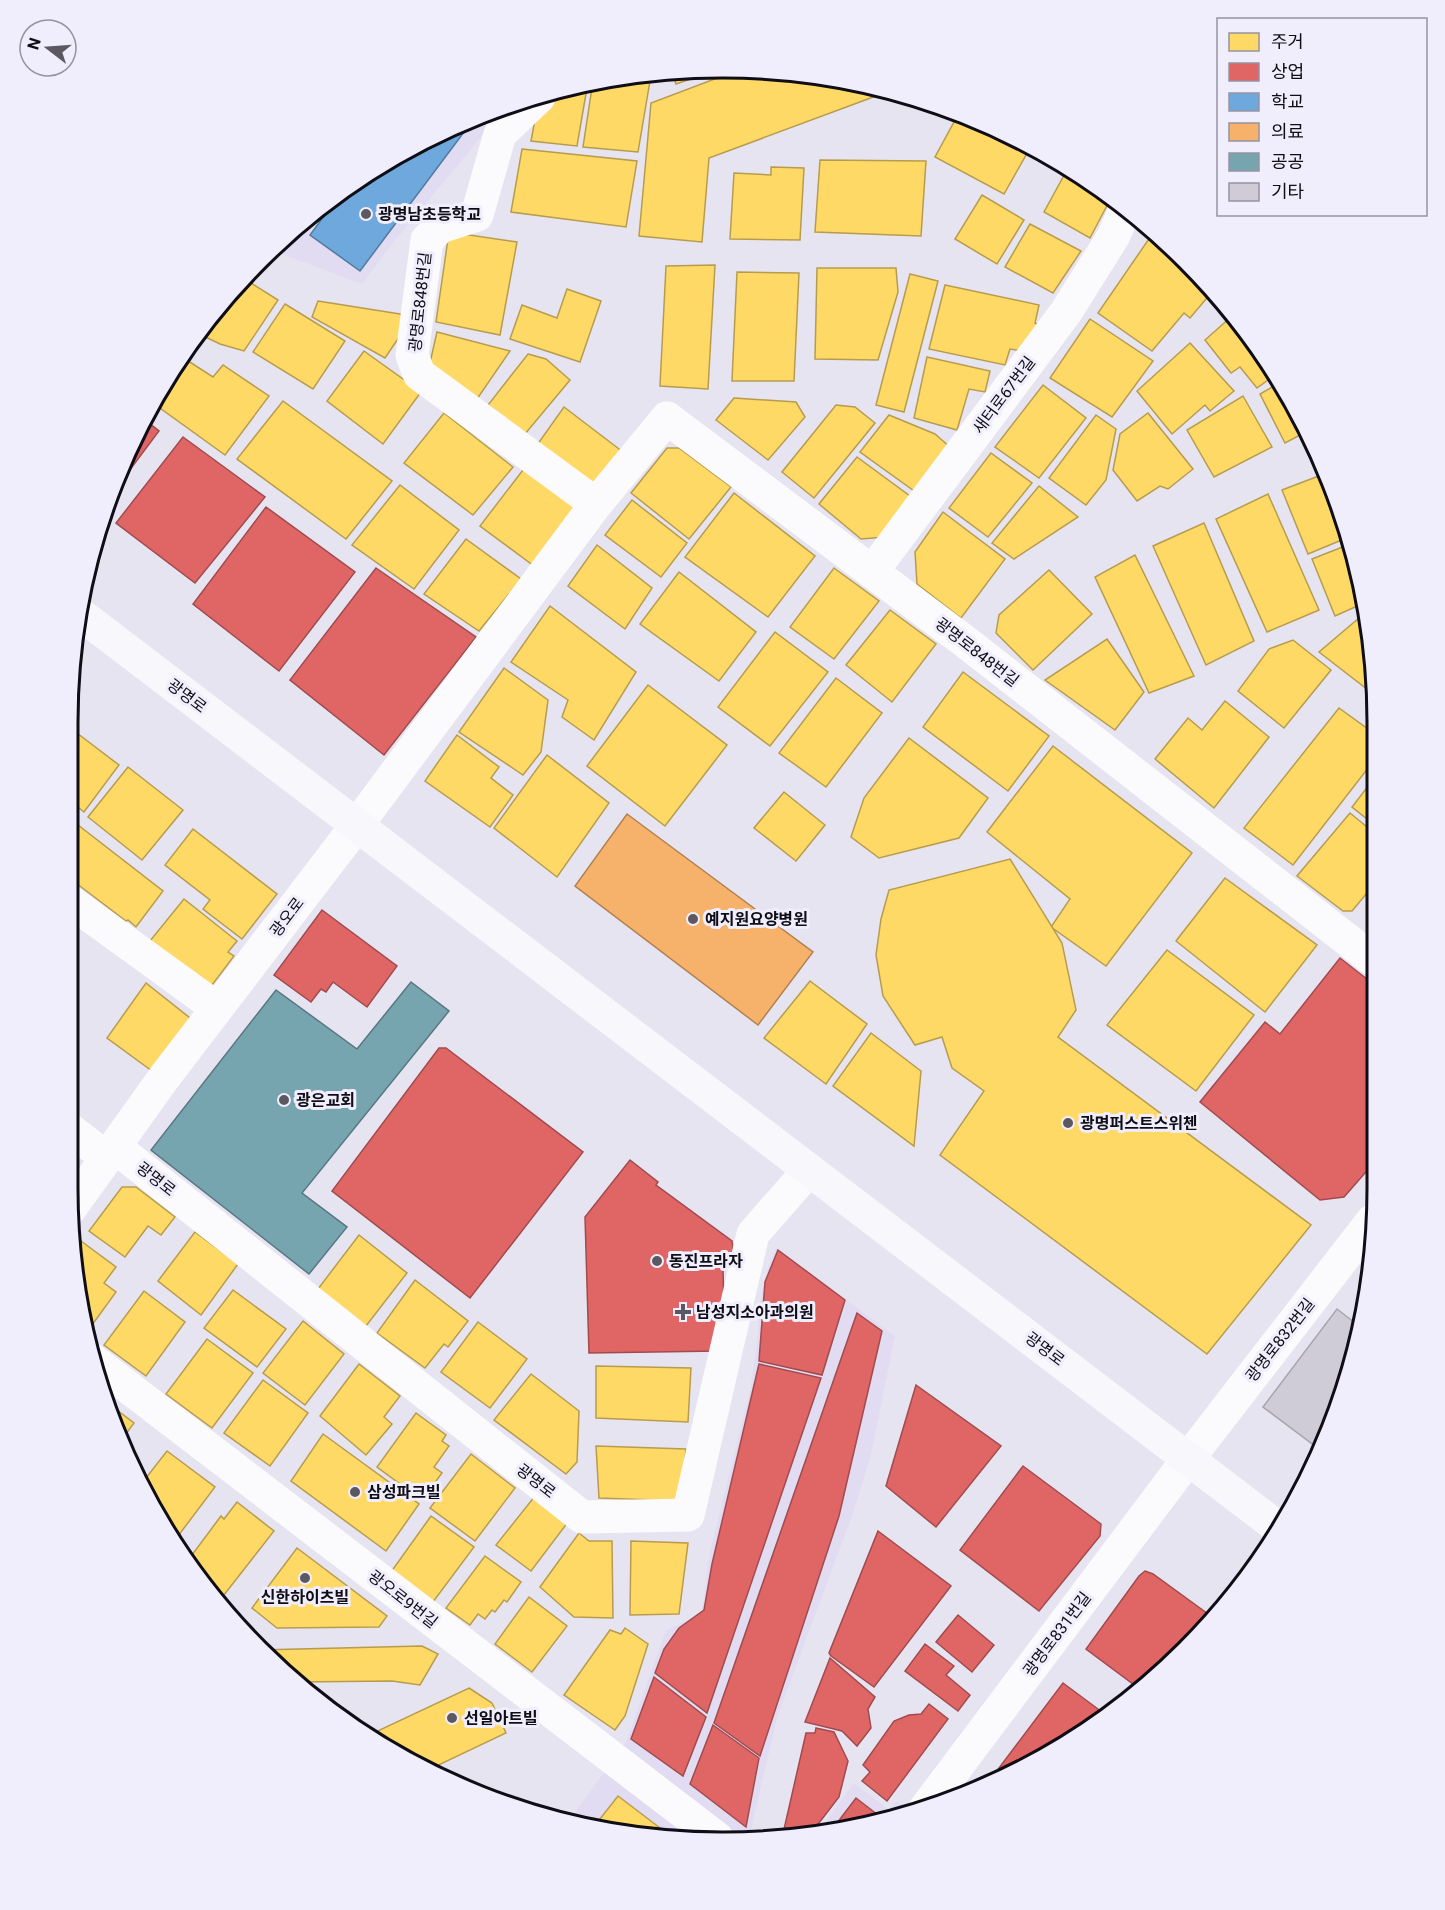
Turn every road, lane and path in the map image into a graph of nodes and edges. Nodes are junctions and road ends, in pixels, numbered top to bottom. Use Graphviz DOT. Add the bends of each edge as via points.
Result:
graph roads {
  1 [pos="527,109"];
  2 [pos="1122,217"];
  3 [pos="596,504"];
  4 [pos="872,572"];
  5 [pos="87,620"];
  6 [pos="357,825"];
  7 [pos="78,907"];
  8 [pos="1367,955"];
  9 [pos="217,1008"];
  10 [pos="78,1134"];
  11 [pos="111,1152"];
  12 [pos="809,1170"];
  13 [pos="78,1198"];
  14 [pos="1366,1229"];
  15 [pos="104,1369"];
  16 [pos="1188,1459"];
  17 [pos="1273,1523"];
  18 [pos="946,1792"];
  19 [pos="709,1832"];
  1 -- 3 [label="street, 광명로848번길" via="500,134 477,215 440,227 427,240 412,355 419,374"];
  2 -- 4 [label="street, 새터로67번길" via="1066,312"];
  3 -- 4 [label="street, 광명로848번길" via="667,418"];
  3 -- 6 [label="street, 광명로848번길"];
  4 -- 8 [label="street, 광명로848번길"];
  5 -- 6 [label="main road, 광명로"];
  6 -- 9 [label="street, 광오로"];
  6 -- 12 [label="main road, 광명로"];
  7 -- 9 [label="street"];
  9 -- 11 [label="street, 광오로"];
  10 -- 11 [label="street"];
  11 -- 12 [label="street, 광명로" via="582,1517 688,1515 753,1234"];
  11 -- 13 [label="street, 광오로"];
  12 -- 16 [label="main road, 광명로"];
  14 -- 16 [label="street, 광명로832번길"];
  15 -- 19 [label="street, 광오로9번길"];
  16 -- 17 [label="main road, 광명로"];
  16 -- 18 [label="street, 광명로831번길"];
}
